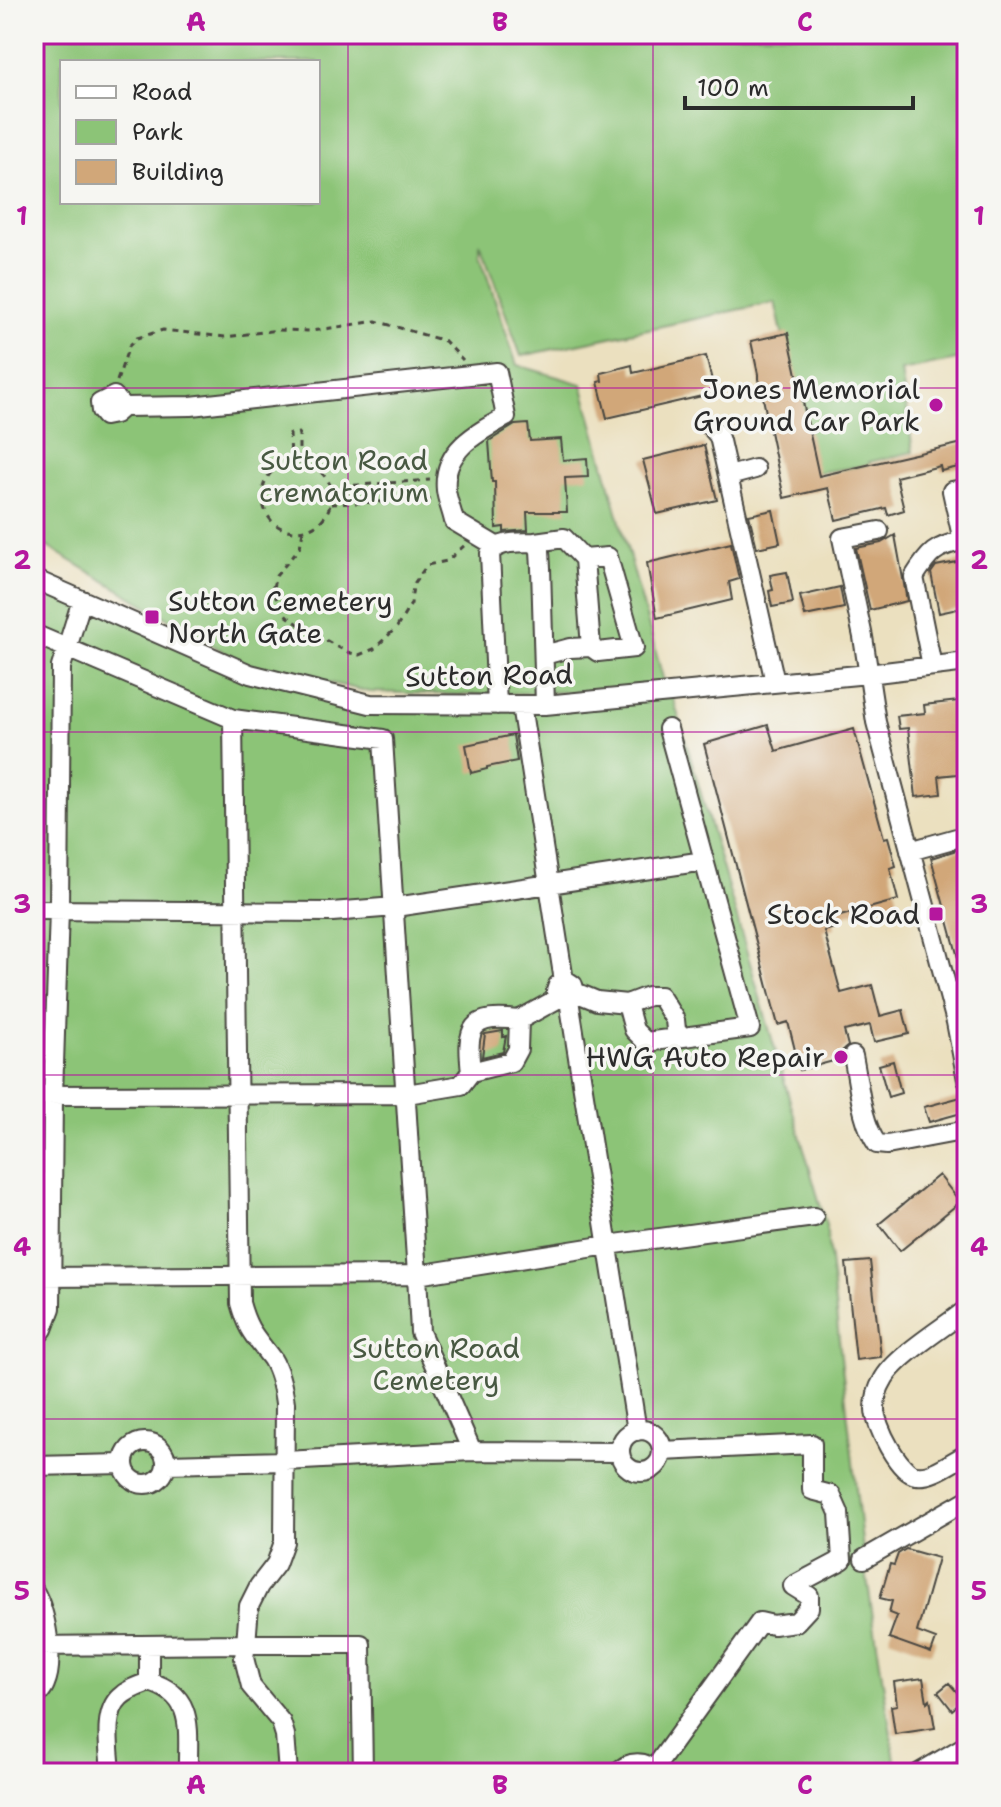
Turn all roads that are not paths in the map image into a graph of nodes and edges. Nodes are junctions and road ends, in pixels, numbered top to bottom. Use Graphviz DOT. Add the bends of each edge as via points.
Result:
graph roads {
  1 [pos="118,401"];
  2 [pos="710,426"];
  3 [pos="755,469"];
  4 [pos="729,476"];
  5 [pos="967,488"];
  6 [pos="879,531"];
  7 [pos="535,542"];
  8 [pos="496,546"];
  9 [pos="584,559"];
  10 [pos="34,579"];
  11 [pos="82,600"];
  12 [pos="34,634"];
  13 [pos="68,647"];
  14 [pos="591,647"];
  15 [pos="544,655"];
  16 [pos="967,662"];
  17 [pos="932,666"];
  18 [pos="868,674"];
  19 [pos="775,682"];
  20 [pos="497,705"];
  21 [pos="521,705"];
  22 [pos="545,705"];
  23 [pos="233,719"];
  24 [pos="668,729"];
  25 [pos="967,839"];
  26 [pos="910,851"];
  27 [pos="704,861"];
  28 [pos="549,883"];
  29 [pos="395,907"];
  30 [pos="34,910"];
  31 [pos="59,910"];
  32 [pos="234,910"];
  33 [pos="567,992"];
  34 [pos="627,1004"];
  35 [pos="519,1020"];
  36 [pos="962,1021"];
  37 [pos="677,1039"];
  38 [pos="853,1056"];
  39 [pos="471,1072"];
  40 [pos="967,1080"];
  41 [pos="238,1093"];
  42 [pos="407,1094"];
  43 [pos="34,1095"];
  44 [pos="53,1095"];
  45 [pos="967,1130"];
  46 [pos="814,1217"];
  47 [pos="608,1245"];
  48 [pos="417,1275"];
  49 [pos="239,1276"];
  50 [pos="43,1277"];
  51 [pos="967,1312"];
  52 [pos="34,1340"];
  53 [pos="637,1431"];
  54 [pos="472,1451"];
  55 [pos="662,1451"];
  56 [pos="620,1452"];
  57 [pos="967,1454"];
  58 [pos="285,1461"];
  59 [pos="123,1464"];
  60 [pos="167,1464"];
  61 [pos="34,1466"];
  62 [pos="967,1500"];
  63 [pos="864,1559"];
  64 [pos="34,1591"];
  65 [pos="246,1644"];
  66 [pos="149,1645"];
  67 [pos="40,1646"];
  68 [pos="149,1682"];
  69 [pos="34,1700"];
  70 [pos="967,1745"];
  71 [pos="656,1771"];
  72 [pos="921,1772"];
  73 [pos="111,1773"];
  74 [pos="188,1773"];
  75 [pos="288,1773"];
  76 [pos="363,1773"];
  77 [pos="617,1773"];
  1 -- 8 [label="street" via="191,406 497,372 506,417 476,433 453,455 445,488 454,521"];
  2 -- 4 [label="street" via="718,435"];
  3 -- 4 [label="street"];
  4 -- 19 [label="street"];
  5 -- 17 [label="street" via="952,491 963,541 943,544 927,556 914,577"];
  6 -- 18 [label="street" via="842,538"];
  7 -- 8 [label="street"];
  7 -- 9 [label="street" via="564,538"];
  7 -- 15 [label="street" via="540,550"];
  8 -- 20 [label="street" via="490,553 490,569"];
  9 -- 14 [label="street"];
  9 -- 14 [label="street" via="608,557 634,648 598,652"];
  10 -- 11 [label="street, Sutton Road"];
  11 -- 13 [label="street"];
  11 -- 20 [label="street, Sutton Road" via="250,674 280,682 370,704"];
  12 -- 13 [label="street"];
  13 -- 23 [label="street"];
  13 -- 31 [label="street" via="61,667"];
  14 -- 15 [label="street"];
  15 -- 22 [label="street"];
  16 -- 17 [label="street, Sutton Road"];
  17 -- 18 [label="street, Sutton Road"];
  18 -- 19 [label="street, Sutton Road"];
  18 -- 26 [label="street"];
  19 -- 22 [label="street, Sutton Road"];
  20 -- 21 [label="street, Sutton Road"];
  21 -- 22 [label="street, Sutton Road"];
  21 -- 28 [label="street"];
  23 -- 29 [label="street" via="383,739"];
  23 -- 32 [label="street"];
  24 -- 27 [label="street"];
  25 -- 26 [label="street"];
  26 -- 36 [label="street"];
  27 -- 28 [label="street"];
  27 -- 37 [label="street" via="750,1028"];
  28 -- 29 [label="street"];
  28 -- 33 [label="street"];
  29 -- 32 [label="street"];
  29 -- 42 [label="street"];
  30 -- 31 [label="street"];
  31 -- 32 [label="street"];
  31 -- 44 [label="street"];
  32 -- 41 [label="street"];
  33 -- 34 [label="street"];
  33 -- 35 [label="street"];
  33 -- 47 [label="street"];
  34 -- 37 [label="street" via="634,1030 646,1042"];
  34 -- 37 [label="street" via="660,996 675,1020"];
  35 -- 39 [label="street" via="518,1049 511,1062"];
  35 -- 39 [label="street" via="498,1018 472,1029"];
  36 -- 40 [label="street"];
  38 -- 45 [label="street" via="877,1144"];
  39 -- 42 [label="street" via="461,1085"];
  41 -- 42 [label="street"];
  41 -- 44 [label="street"];
  41 -- 49 [label="street"];
  42 -- 48 [label="street"];
  43 -- 44 [label="street"];
  44 -- 50 [label="street"];
  46 -- 47 [label="street"];
  47 -- 48 [label="street"];
  47 -- 53 [label="street"];
  48 -- 49 [label="street"];
  48 -- 54 [label="street" via="420,1332"];
  49 -- 50 [label="street"];
  49 -- 58 [label="street" via="247,1327 273,1360 281,1380"];
  50 -- 52 [label="street" via="51,1308"];
  51 -- 57 [label="street" via="891,1368 875,1412 892,1453 907,1472 933,1472"];
  53 -- 55 [label="street" via="654,1435"];
  53 -- 56 [label="street" via="622,1441"];
  54 -- 56 [label="street"];
  54 -- 58 [label="street"];
  55 -- 56 [label="street" via="656,1467 644,1472 628,1468"];
  55 -- 71 [label="street" via="812,1444 812,1490 831,1495 839,1513 842,1560 793,1586 809,1596 809,1608 796,1622 760,1622"];
  58 -- 60 [label="street"];
  58 -- 65 [label="street" via="284,1542 249,1606"];
  59 -- 60 [label="street" via="129,1478 147,1485 159,1480"];
  59 -- 60 [label="street" via="131,1446 147,1441 162,1449"];
  59 -- 61 [label="street"];
  62 -- 63 [label="street"];
  64 -- 67 [label="street" via="47,1623"];
  65 -- 66 [label="street"];
  65 -- 75 [label="street" via="251,1686 281,1722"];
  65 -- 76 [label="street" via="361,1644"];
  66 -- 67 [label="street"];
  66 -- 68 [label="street"];
  67 -- 69 [label="street" via="48,1668 45,1685"];
  68 -- 73 [label="street" via="119,1697 112,1707"];
  68 -- 74 [label="street" via="169,1691 184,1707"];
  70 -- 72 [label="street"];
  71 -- 77 [label="street" via="636,1762"];
}
